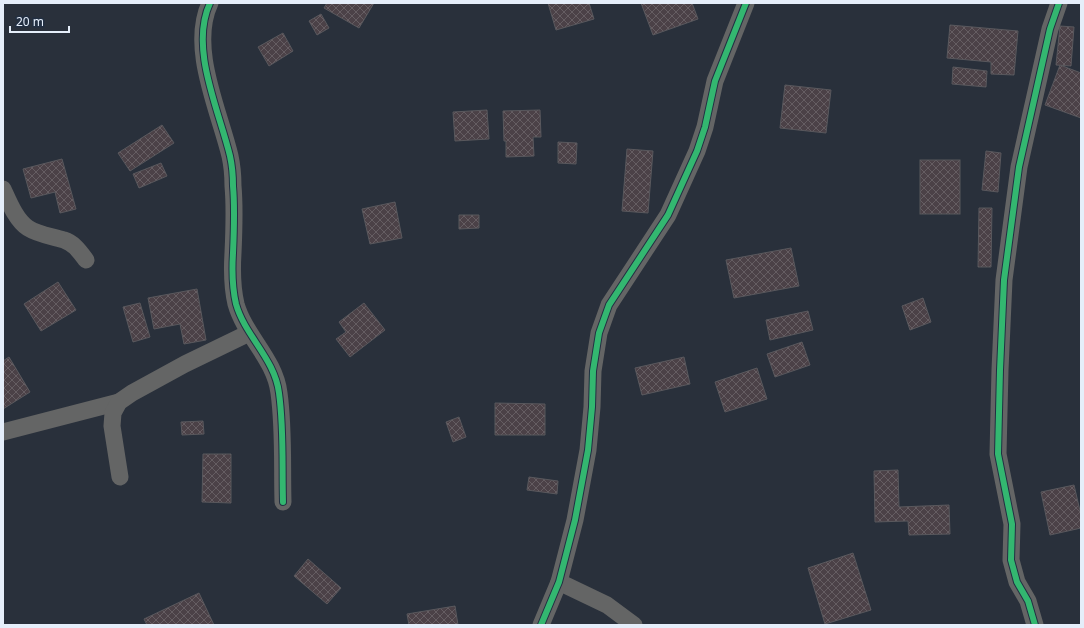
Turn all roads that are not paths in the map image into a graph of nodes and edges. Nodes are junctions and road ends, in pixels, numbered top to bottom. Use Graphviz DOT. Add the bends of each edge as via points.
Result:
graph roads {
  1 [pos="210,3"];
  2 [pos="746,3"];
  3 [pos="1059,3"];
  4 [pos="3,189"];
  5 [pos="86,260"];
  6 [pos="249,333"];
  7 [pos="119,402"];
  8 [pos="3,432"];
  9 [pos="120,477"];
  10 [pos="283,502"];
  11 [pos="560,582"];
  12 [pos="541,625"];
  13 [pos="634,625"];
  14 [pos="1035,625"];
  1 -- 6 [label="street" via="203,24 204,57 230,156 233,186 232,278 236,304"];
  2 -- 11 [label="street" via="714,81 698,151 668,215 609,305 599,333 593,371 588,450"];
  3 -- 14 [label="street" via="1050,29 1019,167 1004,280 1000,370 998,454 1012,524 1011,560"];
  4 -- 5 [label="street" via="19,219 28,228 64,240 75,247"];
  6 -- 7 [label="street" via="185,364"];
  6 -- 10 [label="street" via="275,375 279,392"];
  7 -- 8 [label="street"];
  7 -- 9 [label="street" via="113,413 112,426"];
  11 -- 12 [label="street"];
  11 -- 13 [label="street" via="607,605"];
}
